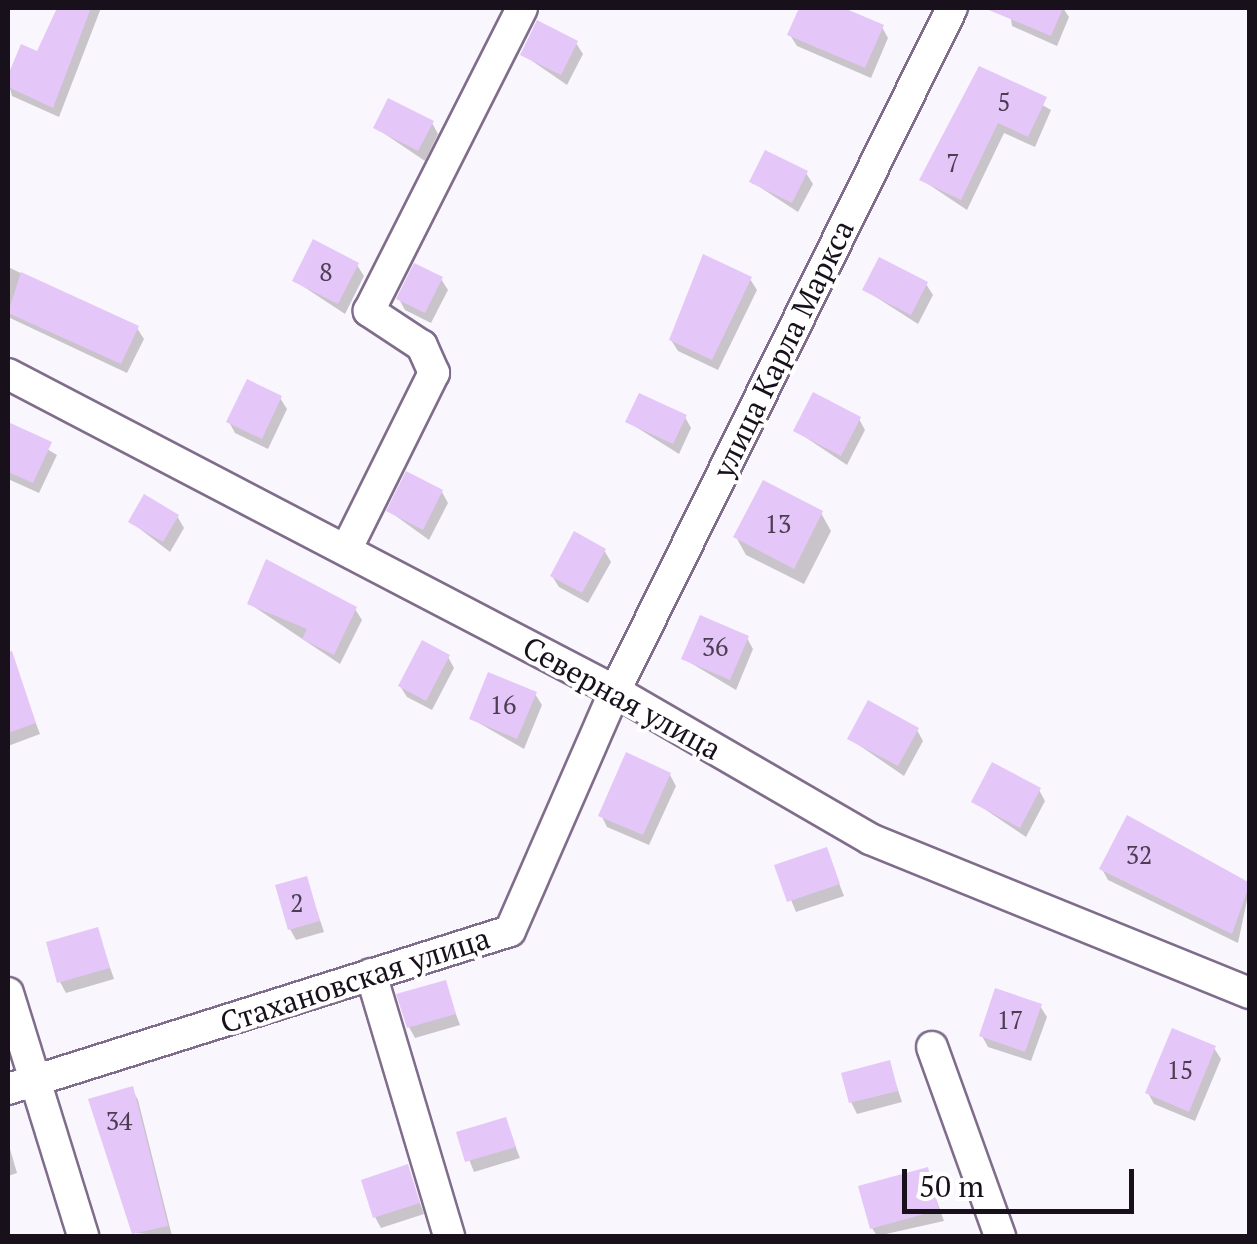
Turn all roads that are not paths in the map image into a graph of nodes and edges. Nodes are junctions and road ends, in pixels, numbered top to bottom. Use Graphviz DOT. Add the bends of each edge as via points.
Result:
graph roads {
  1 [pos="522,8"];
  2 [pos="952,8"];
  3 [pos="8,374"];
  4 [pos="346,550"];
  5 [pos="614,691"];
  6 [pos="371,974"];
  7 [pos="8,993"];
  8 [pos="1250,993"];
  9 [pos="932,1046"];
  10 [pos="21,1085"];
  11 [pos="83,1236"];
  12 [pos="448,1236"];
  13 [pos="1000,1236"];
  1 -- 4 [label="street" via="370,311 422,346 434,374"];
  2 -- 5 [label="street, улица Карла Маркса"];
  3 -- 4 [label="street, Северная улица"];
  4 -- 5 [label="street, Северная улица"];
  5 -- 6 [label="street, Стахановская улица" via="510,931"];
  5 -- 8 [label="street, Северная улица" via="870,839"];
  6 -- 10 [label="street, Стахановская улица"];
  6 -- 12 [label="street"];
  7 -- 10 [label="street"];
  9 -- 13 [label="street"];
  10 -- 11 [label="street"];
}
